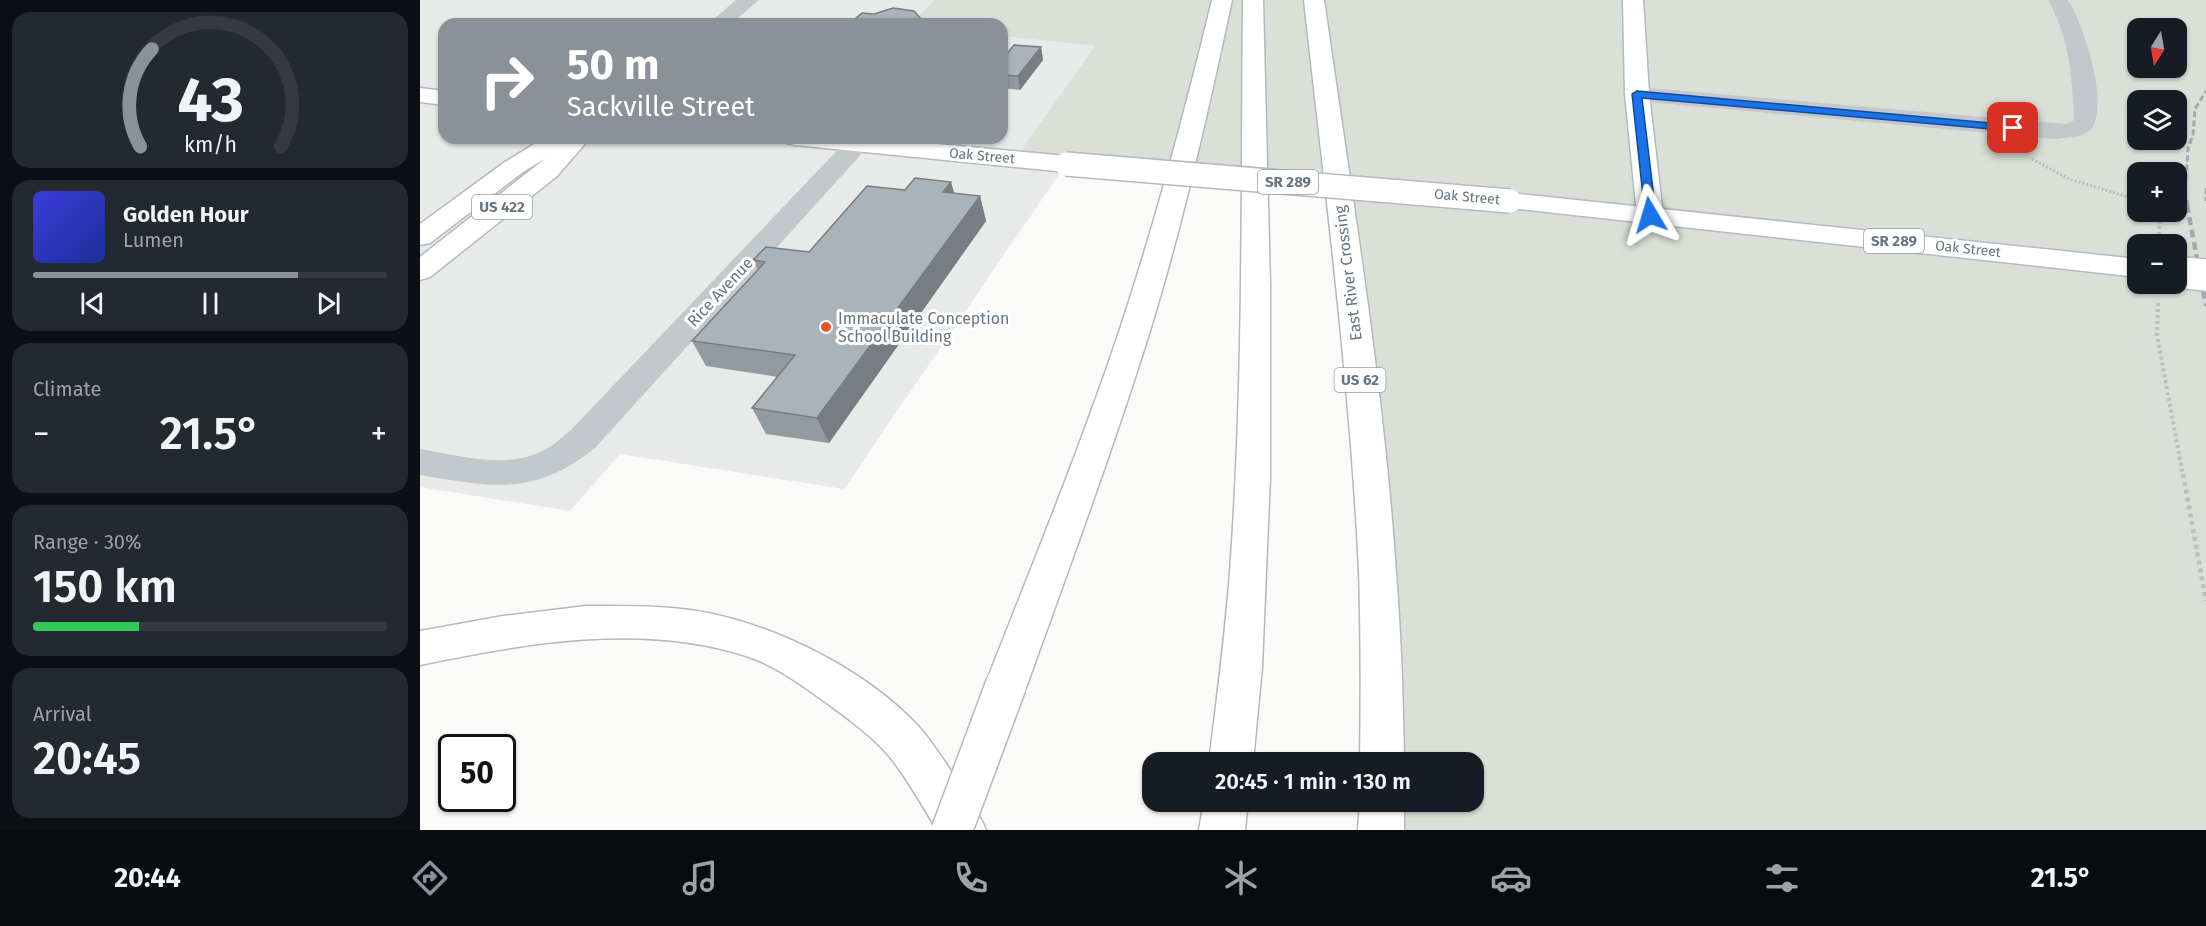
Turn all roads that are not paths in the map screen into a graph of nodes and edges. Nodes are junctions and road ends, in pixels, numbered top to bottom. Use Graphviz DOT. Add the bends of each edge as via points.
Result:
graph roads {
  1 [pos="749,0"];
  2 [pos="1222,0"];
  3 [pos="1253,0"];
  4 [pos="1314,0"];
  5 [pos="1633,0"];
  6 [pos="2058,0"];
  7 [pos="726,18"];
  8 [pos="1637,94"];
  9 [pos="420,95"];
  10 [pos="438,97"];
  11 [pos="552,144"];
  12 [pos="573,144"];
  13 [pos="847,144"];
  14 [pos="856,145"];
  15 [pos="1650,215"];
  16 [pos="420,237"];
  17 [pos="2127,267"];
  18 [pos="420,271"];
  19 [pos="2187,273"];
  20 [pos="2206,275"];
  21 [pos="420,462"];
  22 [pos="420,648"];
  23 [pos="1232,752"];
  24 [pos="1382,752"];
  25 [pos="1224,812"];
  26 [pos="1382,812"];
  27 [pos="952,830"];
  28 [pos="963,830"];
  29 [pos="1222,830"];
  30 [pos="1382,830"];
  1 -- 7 [label="street"];
  2 -- 27 [label="main road, bridge" via="1190,141 1134,332"];
  3 -- 23 [label="main road" via="1250,560"];
  4 -- 24 [label="main road, East River Crossing / US 62" via="1359,366 1374,532 1383,687"];
  5 -- 8 [label="main road"];
  6 -- 8 [label="street" via="2074,27 2082,64 2086,117 2080,128 2055,132"];
  8 -- 15 [label="main road"];
  9 -- 10 [label="main road"];
  11 -- 16 [label="main road, US 422" via="514,167"];
  12 -- 18 [label="main road, US 422" via="548,171"];
  13 -- 14 [label="main road, Oak Street / SR 289"];
  14 -- 15 [label="main road, Oak Street / SR 289, bridge"];
  14 -- 21 [label="street, Rice Avenue" via="584,439 554,461 512,473"];
  15 -- 17 [label="main road, Oak Street / SR 289"];
  19 -- 20 [label="main road, bridge"];
  22 -- 28 [label="main road" via="503,631 577,622 694,628 753,641 818,673 878,716 906,744"];
  25 -- 29 [label="main road"];
  26 -- 30 [label="main road"];
}
